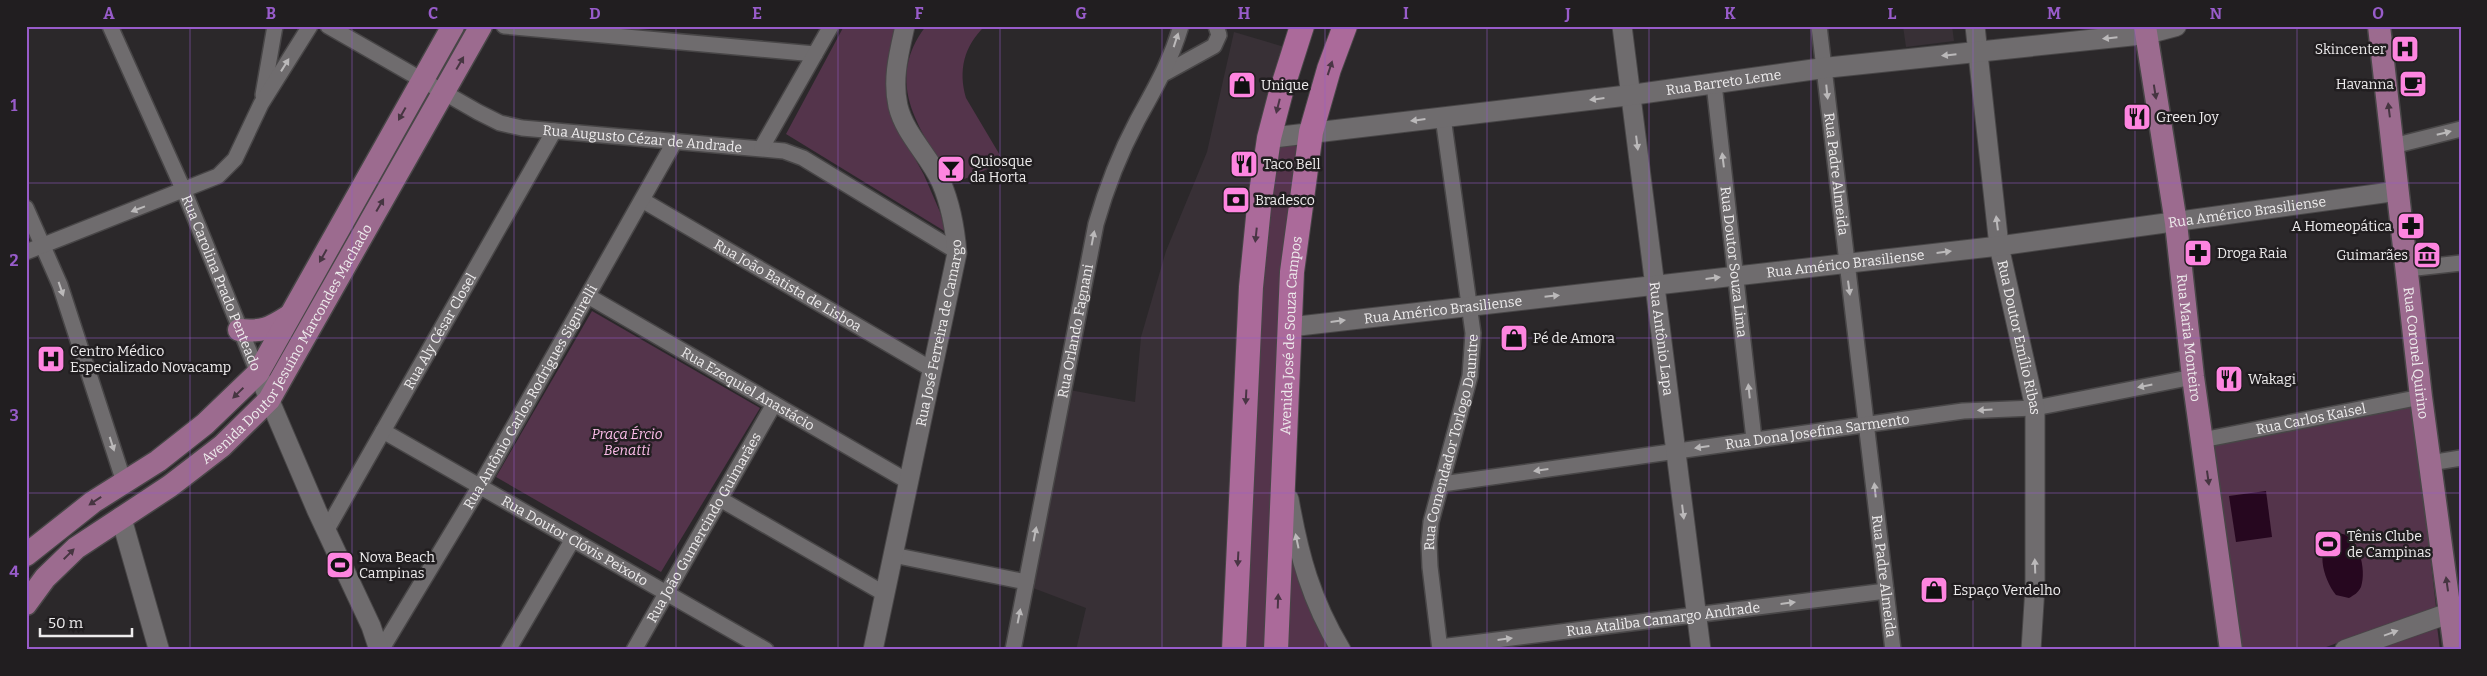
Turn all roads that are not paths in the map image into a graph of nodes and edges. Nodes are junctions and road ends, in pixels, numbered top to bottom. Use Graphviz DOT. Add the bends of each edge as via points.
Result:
graph roads {
  1 [pos="110,26"];
  2 [pos="275,26"];
  3 [pos="310,26"];
  4 [pos="328,26"];
  5 [pos="453,26"];
  6 [pos="481,26"];
  7 [pos="504,26"];
  8 [pos="669,26"];
  9 [pos="831,26"];
  10 [pos="905,26"];
  11 [pos="1181,26"];
  12 [pos="1216,26"];
  13 [pos="1302,26"];
  14 [pos="1345,26"];
  15 [pos="1622,26"];
  16 [pos="1820,26"];
  17 [pos="1975,26"];
  18 [pos="2176,26"];
  19 [pos="2379,26"];
  20 [pos="2146,30"];
  21 [pos="661,40"];
  22 [pos="1977,52"];
  23 [pos="815,54"];
  24 [pos="1824,68"];
  25 [pos="1165,72"];
  26 [pos="421,81"];
  27 [pos="1714,84"];
  28 [pos="443,93"];
  29 [pos="1631,94"];
  30 [pos="261,104"];
  31 [pos="1443,117"];
  32 [pos="2461,129"];
  33 [pos="554,131"];
  34 [pos="1311,132"];
  35 [pos="1270,138"];
  36 [pos="675,141"];
  37 [pos="2393,146"];
  38 [pos="762,148"];
  39 [pos="2398,191"];
  40 [pos="184,192"];
  41 [pos="642,200"];
  42 [pos="26,208"];
  43 [pos="2176,223"];
  44 [pos="42,244"];
  45 [pos="1999,246"];
  46 [pos="956,251"];
  47 [pos="26,252"];
  48 [pos="1846,263"];
  49 [pos="2461,263"];
  50 [pos="2407,269"];
  51 [pos="1736,275"];
  52 [pos="1654,286"];
  53 [pos="588,296"];
  54 [pos="1471,304"];
  55 [pos="289,316"];
  56 [pos="1290,327"];
  57 [pos="239,330"];
  58 [pos="933,370"];
  59 [pos="258,373"];
  60 [pos="2193,377"];
  61 [pos="2421,397"];
  62 [pos="270,400"];
  63 [pos="774,404"];
  64 [pos="2035,408"];
  65 [pos="205,424"];
  66 [pos="1868,425"];
  67 [pos="383,431"];
  68 [pos="1754,440"];
  69 [pos="2202,440"];
  70 [pos="222,446"];
  71 [pos="1676,451"];
  72 [pos="2461,458"];
  73 [pos="1284,463"];
  74 [pos="2430,463"];
  75 [pos="124,482"];
  76 [pos="909,482"];
  77 [pos="1442,484"];
  78 [pos="480,486"];
  79 [pos="720,499"];
  80 [pos="121,517"];
  81 [pos="326,531"];
  82 [pos="573,539"];
  83 [pos="893,555"];
  84 [pos="26,557"];
  85 [pos="45,578"];
  86 [pos="1026,582"];
  87 [pos="1886,591"];
  88 [pos="667,592"];
  89 [pos="885,594"];
  90 [pos="26,604"];
  91 [pos="2456,610"];
  92 [pos="1696,615"];
  93 [pos="1440,648"];
  94 [pos="159,650"];
  95 [pos="380,650"];
  96 [pos="508,650"];
  97 [pos="634,650"];
  98 [pos="766,650"];
  99 [pos="873,650"];
  100 [pos="1013,650"];
  101 [pos="1234,650"];
  102 [pos="1276,650"];
  103 [pos="1341,650"];
  104 [pos="1701,650"];
  105 [pos="1894,650"];
  106 [pos="2031,650"];
  107 [pos="2231,650"];
  108 [pos="2345,650"];
  109 [pos="2455,650"];
  1 -- 40 [label="street, Rua Carolina Prado Penteado"];
  2 -- 30 [label="street"];
  30 -- 3 [label="street, one-way"];
  4 -- 26 [label="street, Rua Augusto Cézar de Andrade"];
  5 -- 26 [label="main road, Avenida Doutor Jesuíno Marcondes Machado"];
  28 -- 6 [label="main road, Avenida Doutor Jesuíno Marcondes Machado, one-way"];
  7 -- 21 [label="street"];
  8 -- 21 [label="street"];
  9 -- 23 [label="street"];
  10 -- 46 [label="street, Rua José Ferreira de Camargo" via="895,75 898,105 905,125 941,181 954,219"];
  25 -- 11 [label="street, Rua Orlando Fagnani, one-way"];
  12 -- 25 [label="street" via="1219,35 1214,46"];
  13 -- 35 [label="highway, one-way"];
  34 -- 14 [label="highway, Avenida José de Souza Campos, one-way"];
  15 -- 29 [label="street, Rua Antônio Lapa"];
  16 -- 24 [label="street, Rua Padre Almeida"];
  17 -- 22 [label="street, Rua Doutor Emílio Ribas"];
  18 -- 20 [label="main road, Rua Barreto Leme"];
  37 -- 19 [label="main road, Rua Coronel Quirino, one-way"];
  20 -- 22 [label="main road, Rua Barreto Leme, one-way"];
  20 -- 43 [label="main road, Rua Maria Monteiro, one-way"];
  21 -- 23 [label="street"];
  22 -- 24 [label="main road, Rua Barreto Leme, one-way"];
  45 -- 22 [label="street, Rua Doutor Emílio Ribas, one-way"];
  23 -- 38 [label="street"];
  24 -- 27 [label="main road, Rua Barreto Leme"];
  24 -- 48 [label="street, Rua Padre Almeida, one-way"];
  86 -- 25 [label="street, Rua Orlando Fagnani, one-way" via="1101,206 1136,122"];
  26 -- 28 [label="street, Rua Augusto Cézar de Andrade"];
  26 -- 55 [label="main road, Avenida Doutor Jesuíno Marcondes Machado, one-way"];
  27 -- 29 [label="main road, Rua Barreto Leme"];
  51 -- 27 [label="street, Rua Doutor Souza Lima, one-way"];
  28 -- 33 [label="street, Rua Augusto Cézar de Andrade" via="500,123"];
  62 -- 28 [label="main road, Avenida Doutor Jesuíno Marcondes Machado, one-way"];
  29 -- 31 [label="main road, Rua Barreto Leme, one-way"];
  29 -- 52 [label="street, Rua Antônio Lapa, one-way"];
  30 -- 40 [label="street" via="235,159 218,176"];
  31 -- 34 [label="main road, Rua Barreto Leme, one-way"];
  31 -- 54 [label="street, Rua Comendador Torlogo Dauntre"];
  37 -- 32 [label="street, one-way"];
  33 -- 36 [label="street, Rua Augusto Cézar de Andrade"];
  33 -- 67 [label="street, Rua Aly César Closel"];
  34 -- 35 [label="main road, Rua Barreto Leme"];
  34 -- 56 [label="highway, Avenida José de Souza Campos" via="1292,272"];
  35 -- 101 [label="highway, one-way" via="1251,287"];
  36 -- 38 [label="street, Rua Augusto Cézar de Andrade"];
  36 -- 41 [label="street, Rua Antônio Carlos Rodrigues Signirelli"];
  37 -- 39 [label="main road, Rua Coronel Quirino"];
  38 -- 46 [label="street, Rua Augusto Cézar de Andrade" via="803,158"];
  39 -- 43 [label="street, Rua Américo Brasiliense"];
  39 -- 50 [label="main road, Rua Coronel Quirino"];
  40 -- 44 [label="street, one-way"];
  40 -- 57 [label="street, Rua Carolina Prado Penteado"];
  41 -- 53 [label="street, Rua Antônio Carlos Rodrigues Signirelli"];
  41 -- 58 [label="street, Rua João Batista de Lisboa"];
  42 -- 44 [label="street"];
  43 -- 45 [label="street, Rua Américo Brasiliense"];
  43 -- 60 [label="main road, Rua Maria Monteiro"];
  44 -- 47 [label="street"];
  44 -- 75 [label="street, one-way" via="60,285"];
  48 -- 45 [label="street, Rua Américo Brasiliense, one-way"];
  45 -- 64 [label="street, Rua Doutor Emílio Ribas"];
  46 -- 58 [label="street, Rua José Ferreira de Camargo"];
  48 -- 51 [label="street, Rua Américo Brasiliense"];
  48 -- 66 [label="street, Rua Padre Almeida, one-way"];
  49 -- 50 [label="street"];
  50 -- 61 [label="main road, Rua Coronel Quirino"];
  52 -- 51 [label="street, Rua Américo Brasiliense, one-way"];
  68 -- 51 [label="street, Rua Doutor Souza Lima, one-way"];
  54 -- 52 [label="street, Rua Américo Brasiliense, one-way"];
  52 -- 71 [label="street, Rua Antônio Lapa"];
  53 -- 63 [label="street, Rua Ezequiel Anastácio"];
  53 -- 78 [label="street, Rua Antônio Carlos Rodrigues Signirelli"];
  56 -- 54 [label="street, Rua Américo Brasiliense, one-way"];
  54 -- 77 [label="street, Rua Comendador Torlogo Dauntre" via="1474,333 1470,376"];
  55 -- 57 [label="main road" via="271,328"];
  55 -- 59 [label="main road, Avenida Doutor Jesuíno Marcondes Machado"];
  56 -- 73 [label="highway, Avenida José de Souza Campos"];
  57 -- 59 [label="street, Rua Carolina Prado Penteado"];
  58 -- 76 [label="street, Rua José Ferreira de Camargo"];
  59 -- 62 [label="street, Rua Carolina Prado Penteado"];
  59 -- 65 [label="main road, Avenida Doutor Jesuíno Marcondes Machado, one-way"];
  60 -- 64 [label="street, Rua Dona Josefina Sarmento, one-way"];
  60 -- 69 [label="main road, Rua Maria Monteiro"];
  61 -- 69 [label="street, Rua Carlos Kaisel"];
  61 -- 74 [label="main road, Rua Coronel Quirino"];
  62 -- 70 [label="main road, Avenida Doutor Jesuíno Marcondes Machado"];
  62 -- 81 [label="street, Rua Carolina Prado Penteado"];
  63 -- 76 [label="street, Rua Ezequiel Anastácio"];
  63 -- 79 [label="street, Rua João Gumercindo Guimarães"];
  64 -- 66 [label="street, Rua Dona Josefina Sarmento, one-way" via="1963,412"];
  106 -- 64 [label="street, Rua Doutor Emílio Ribas, one-way" via="2035,587"];
  65 -- 70 [label="main road"];
  65 -- 75 [label="main road, Avenida Doutor Jesuíno Marcondes Machado" via="158,461"];
  66 -- 68 [label="street, Rua Dona Josefina Sarmento"];
  87 -- 66 [label="street, Rua Padre Almeida, one-way"];
  67 -- 78 [label="street, Rua Doutor Clóvis Peixoto"];
  67 -- 81 [label="street, Rua Aly César Closel"];
  68 -- 71 [label="street, Rua Dona Josefina Sarmento, one-way"];
  69 -- 107 [label="main road, Rua Maria Monteiro, one-way"];
  70 -- 80 [label="main road, Avenida Doutor Jesuíno Marcondes Machado" via="170,486"];
  71 -- 77 [label="street, Rua Dona Josefina Sarmento, one-way"];
  71 -- 92 [label="street, Rua Antônio Lapa, one-way"];
  72 -- 74 [label="street"];
  102 -- 73 [label="highway, Avenida José de Souza Campos, one-way"];
  103 -- 73 [label="street, one-way" via="1310,589 1296,541"];
  91 -- 74 [label="main road, Rua Coronel Quirino, one-way"];
  75 -- 84 [label="main road, Avenida Doutor Jesuíno Marcondes Machado, one-way" via="93,502"];
  76 -- 83 [label="street, Rua José Ferreira de Camargo"];
  77 -- 93 [label="street, Rua Comendador Torlogo Dauntre" via="1431,522 1429,543"];
  78 -- 82 [label="street, Rua Doutor Clóvis Peixoto"];
  78 -- 95 [label="street, Rua Antônio Carlos Rodrigues Signirelli"];
  79 -- 88 [label="street, Rua João Gumercindo Guimarães"];
  79 -- 89 [label="street"];
  85 -- 80 [label="main road, Avenida Doutor Jesuíno Marcondes Machado, one-way" via="76,548"];
  80 -- 94 [label="main road"];
  81 -- 95 [label="street, Rua Carolina Prado Penteado"];
  82 -- 88 [label="street, Rua Doutor Clóvis Peixoto"];
  82 -- 96 [label="street"];
  83 -- 86 [label="street"];
  83 -- 89 [label="street, Rua José Ferreira de Camargo"];
  84 -- 85 [label="main road"];
  85 -- 90 [label="main road, Avenida Doutor Jesuíno Marcondes Machado"];
  100 -- 86 [label="street, Rua Orlando Fagnani, one-way"];
  92 -- 87 [label="street, Rua Ataliba Camargo Andrade, one-way"];
  87 -- 105 [label="street, Rua Padre Almeida"];
  88 -- 97 [label="street, Rua João Gumercindo Guimarães"];
  88 -- 98 [label="street, Rua Doutor Clóvis Peixoto"];
  89 -- 99 [label="street, Rua José Ferreira de Camargo"];
  108 -- 91 [label="main road, one-way"];
  91 -- 109 [label="main road, Rua Coronel Quirino"];
  93 -- 92 [label="street, Rua Ataliba Camargo Andrade, one-way"];
  92 -- 104 [label="street, Rua Antônio Lapa"];
}
